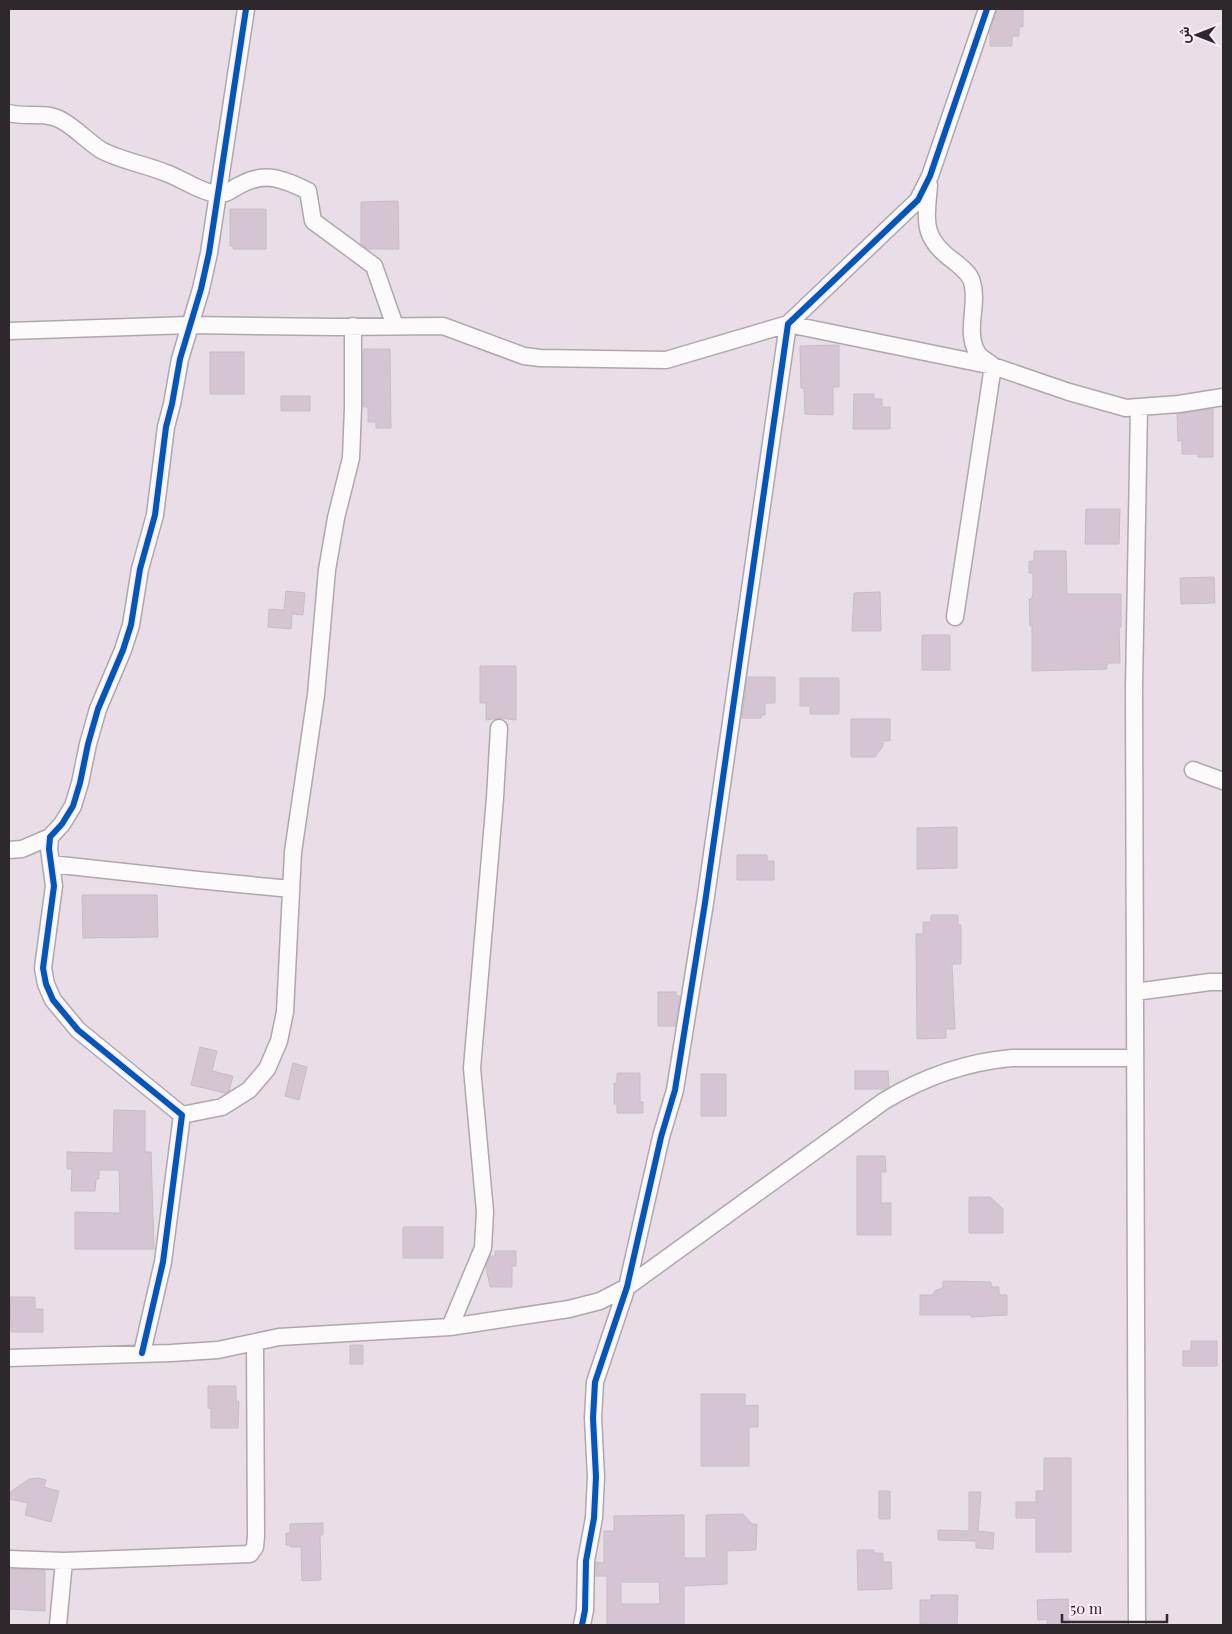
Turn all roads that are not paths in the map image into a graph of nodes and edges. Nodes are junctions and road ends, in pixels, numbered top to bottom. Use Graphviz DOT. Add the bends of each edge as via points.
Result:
graph roads {
  1 [pos="246,9"];
  2 [pos="987,9"];
  3 [pos="9,113"];
  4 [pos="930,176"];
  5 [pos="218,195"];
  6 [pos="788,324"];
  7 [pos="190,325"];
  8 [pos="353,326"];
  9 [pos="396,326"];
  10 [pos="9,331"];
  11 [pos="994,366"];
  12 [pos="1223,397"];
  13 [pos="1140,407"];
  14 [pos="955,618"];
  15 [pos="499,728"];
  16 [pos="1193,770"];
  17 [pos="1223,780"];
  18 [pos="50,837"];
  19 [pos="9,850"];
  20 [pos="51,864"];
  21 [pos="292,889"];
  22 [pos="1223,982"];
  23 [pos="1135,992"];
  24 [pos="1135,1058"];
  25 [pos="182,1115"];
  26 [pos="626,1287"];
  27 [pos="450,1327"];
  28 [pos="254,1343"];
  29 [pos="142,1353"];
  30 [pos="9,1358"];
  31 [pos="9,1559"];
  32 [pos="64,1561"];
  33 [pos="58,1625"];
  34 [pos="582,1625"];
  35 [pos="1137,1625"];
  1 -- 5 [label="street"];
  2 -- 4 [label="street"];
  3 -- 5 [label="street" via="45,115 61,120 103,151 168,173"];
  4 -- 6 [label="street" via="918,200"];
  4 -- 11 [label="street" via="926,225 932,240 964,269 972,281 974,345 979,355"];
  5 -- 7 [label="street" via="209,253"];
  5 -- 9 [label="street" via="258,177 289,181 308,191 313,221 374,266"];
  6 -- 9 [label="street" via="666,360 524,356 443,326"];
  6 -- 11 [label="street"];
  6 -- 26 [label="street" via="675,1090"];
  7 -- 8 [label="street"];
  7 -- 10 [label="street"];
  7 -- 18 [label="street" via="166,427 155,515 140,569 131,625 124,650 98,709 73,806"];
  8 -- 9 [label="street"];
  8 -- 21 [label="street" via="351,458 327,570 316,695 293,852"];
  11 -- 13 [label="street" via="1069,392 1126,408"];
  11 -- 14 [label="street"];
  12 -- 13 [label="street"];
  13 -- 23 [label="street" via="1134,687"];
  15 -- 27 [label="street" via="472,1059 485,1212 483,1248"];
  16 -- 17 [label="street"];
  18 -- 19 [label="street" via="22,849"];
  18 -- 20 [label="street"];
  20 -- 21 [label="street"];
  20 -- 25 [label="street" via="54,886 43,968 53,1000 78,1030"];
  21 -- 25 [label="street" via="285,1012 267,1069 249,1090 222,1108"];
  22 -- 23 [label="street"];
  23 -- 24 [label="street"];
  24 -- 26 [label="street" via="992,1060 955,1068 918,1082 884,1102"];
  24 -- 35 [label="street"];
  25 -- 29 [label="street" via="162,1262"];
  26 -- 27 [label="street" via="600,1301 568,1309"];
  26 -- 34 [label="street" via="595,1382 594,1518 586,1561"];
  27 -- 28 [label="street" via="280,1337"];
  28 -- 29 [label="street" via="218,1350"];
  28 -- 32 [label="street" via="256,1536 250,1554"];
  29 -- 30 [label="street"];
  31 -- 32 [label="street"];
  32 -- 33 [label="street"];
}
